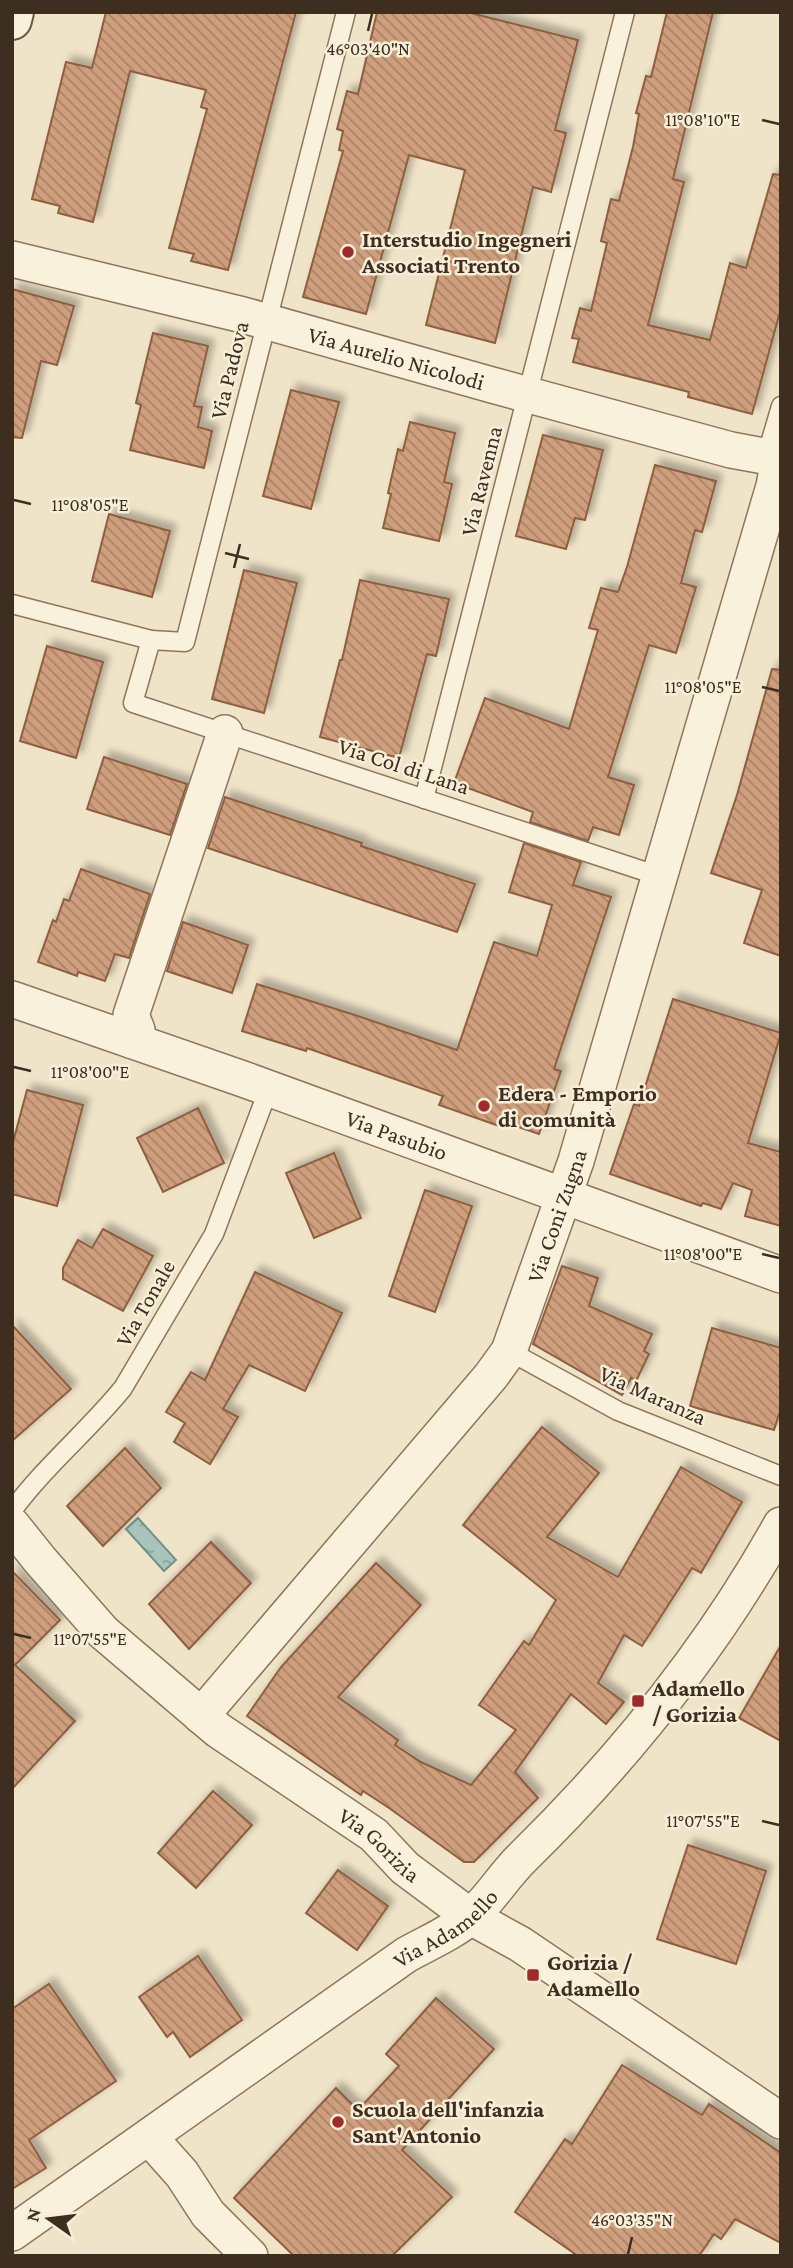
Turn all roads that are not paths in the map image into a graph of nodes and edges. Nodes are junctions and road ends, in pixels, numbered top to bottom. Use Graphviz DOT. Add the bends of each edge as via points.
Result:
graph roads {
  1 [pos="14,12"];
  2 [pos="346,12"];
  3 [pos="625,12"];
  4 [pos="12,20"];
  5 [pos="12,259"];
  6 [pos="266,322"];
  7 [pos="528,396"];
  8 [pos="781,406"];
  9 [pos="775,458"];
  10 [pos="12,604"];
  11 [pos="151,640"];
  12 [pos="225,733"];
  13 [pos="424,799"];
  14 [pos="659,876"];
  15 [pos="12,999"];
  16 [pos="134,1041"];
  17 [pos="269,1088"];
  18 [pos="565,1195"];
  19 [pos="781,1275"];
  20 [pos="509,1351"];
  21 [pos="781,1476"];
  22 [pos="12,1511"];
  23 [pos="12,1525"];
  24 [pos="781,1525"];
  25 [pos="201,1716"];
  26 [pos="471,1917"];
  27 [pos="781,2121"];
  28 [pos="149,2137"];
  29 [pos="12,2233"];
  30 [pos="250,2256"];
  1 -- 4 [label="main road"];
  2 -- 6 [label="lane, Via Padova"];
  3 -- 7 [label="lane, Via Ravenna"];
  5 -- 6 [label="street, Via Aurelio Nicolodi"];
  6 -- 7 [label="street, Via Aurelio Nicolodi"];
  6 -- 11 [label="lane, Via Padova" via="185,642"];
  7 -- 9 [label="street, Via Aurelio Nicolodi"];
  7 -- 13 [label="lane, Via Ravenna"];
  8 -- 9 [label="lane"];
  9 -- 14 [label="street, Via Coni Zugna" via="774,486"];
  10 -- 11 [label="lane"];
  11 -- 12 [label="lane, Via Col di Lana" via="133,703"];
  12 -- 13 [label="lane, Via Col di Lana"];
  12 -- 16 [label="street" via="131,1015 137,1030"];
  13 -- 14 [label="lane, Via Col di Lana"];
  14 -- 18 [label="street, Via Coni Zugna"];
  15 -- 16 [label="street, Via Pasubio"];
  16 -- 17 [label="street, Via Pasubio"];
  17 -- 18 [label="street, Via Pasubio"];
  17 -- 22 [label="lane, Via Tonale" via="214,1234 123,1388"];
  18 -- 19 [label="street, Via Pasubio"];
  18 -- 20 [label="street, Via Coni Zugna"];
  20 -- 21 [label="lane, Via Maranza" via="618,1410"];
  20 -- 25 [label="street, Via Coni Zugna"];
  23 -- 25 [label="street, Via Gorizia" via="103,1632"];
  24 -- 26 [label="street, Via Adamello" via="737,1599 647,1724"];
  25 -- 26 [label="street, Via Gorizia" via="373,1835 405,1868"];
  26 -- 27 [label="street, Via Gorizia" via="520,1944"];
  26 -- 28 [label="street, Via Adamello" via="406,1955"];
  28 -- 29 [label="street, Via Adamello"];
  28 -- 30 [label="street" via="182,2174 208,2214"];
}
